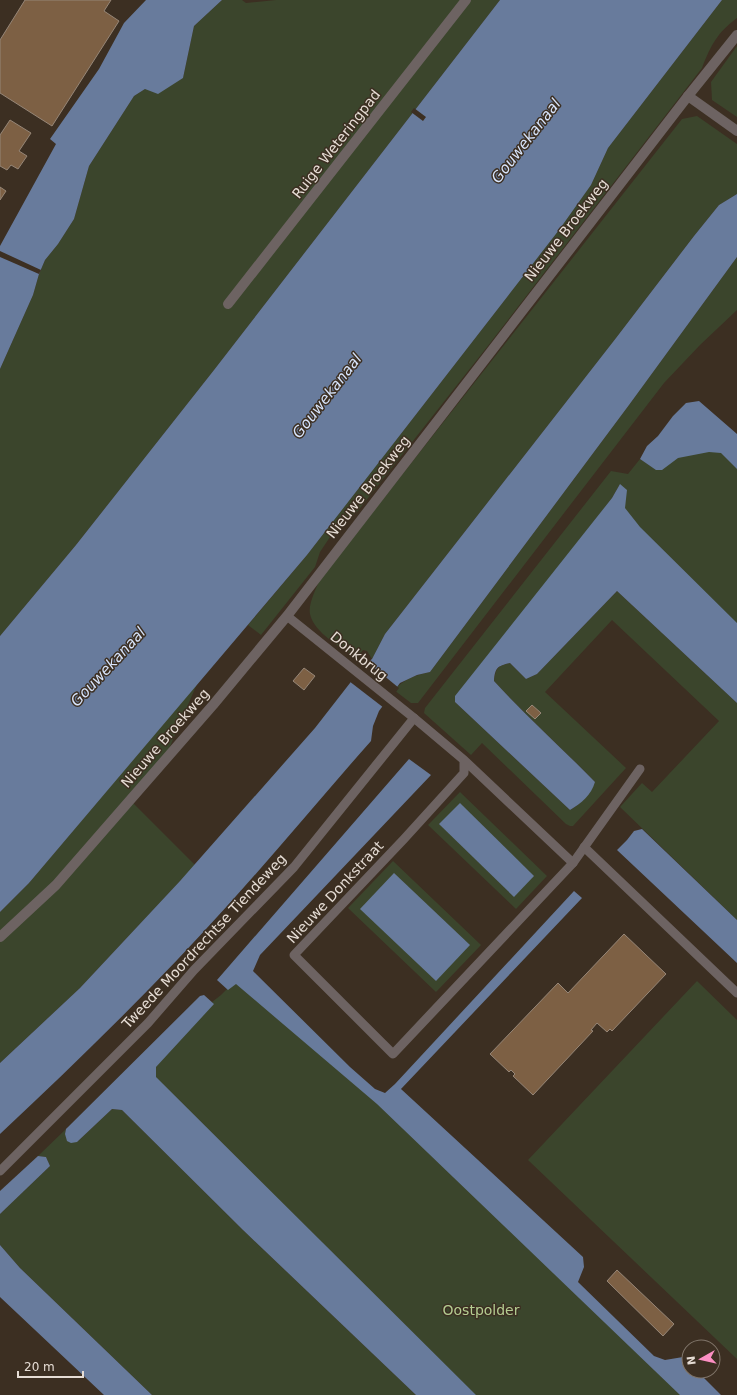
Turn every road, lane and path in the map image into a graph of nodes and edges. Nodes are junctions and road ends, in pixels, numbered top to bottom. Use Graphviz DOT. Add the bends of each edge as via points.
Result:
graph roads {
  1 [pos="466,0"];
  2 [pos="737,35"];
  3 [pos="688,96"];
  4 [pos="737,131"];
  5 [pos="228,304"];
  6 [pos="287,616"];
  7 [pos="414,718"];
  8 [pos="464,760"];
  9 [pos="640,770"];
  10 [pos="584,847"];
  11 [pos="573,863"];
  12 [pos="0,937"];
  13 [pos="737,993"];
  14 [pos="0,1171"];
  1 -- 5 [label="street, Ruige Weteringpad"];
  2 -- 3 [label="street, Nieuwe Broekweg"];
  3 -- 4 [label="street"];
  3 -- 6 [label="street, Nieuwe Broekweg"];
  6 -- 7 [label="lane, Donkbrug"];
  6 -- 12 [label="street, Nieuwe Broekweg" via="61,879"];
  7 -- 8 [label="lane"];
  7 -- 14 [label="lane, Tweede Moordrechtse Tiendeweg" via="294,868 194,970 148,1022"];
  8 -- 11 [label="lane"];
  8 -- 11 [label="lane, Nieuwe Donkstraat" via="464,773 294,955 393,1054"];
  9 -- 10 [label="lane, Nieuwe Donkstraat"];
  10 -- 11 [label="lane, Nieuwe Donkstraat"];
  10 -- 13 [label="lane"];
}
